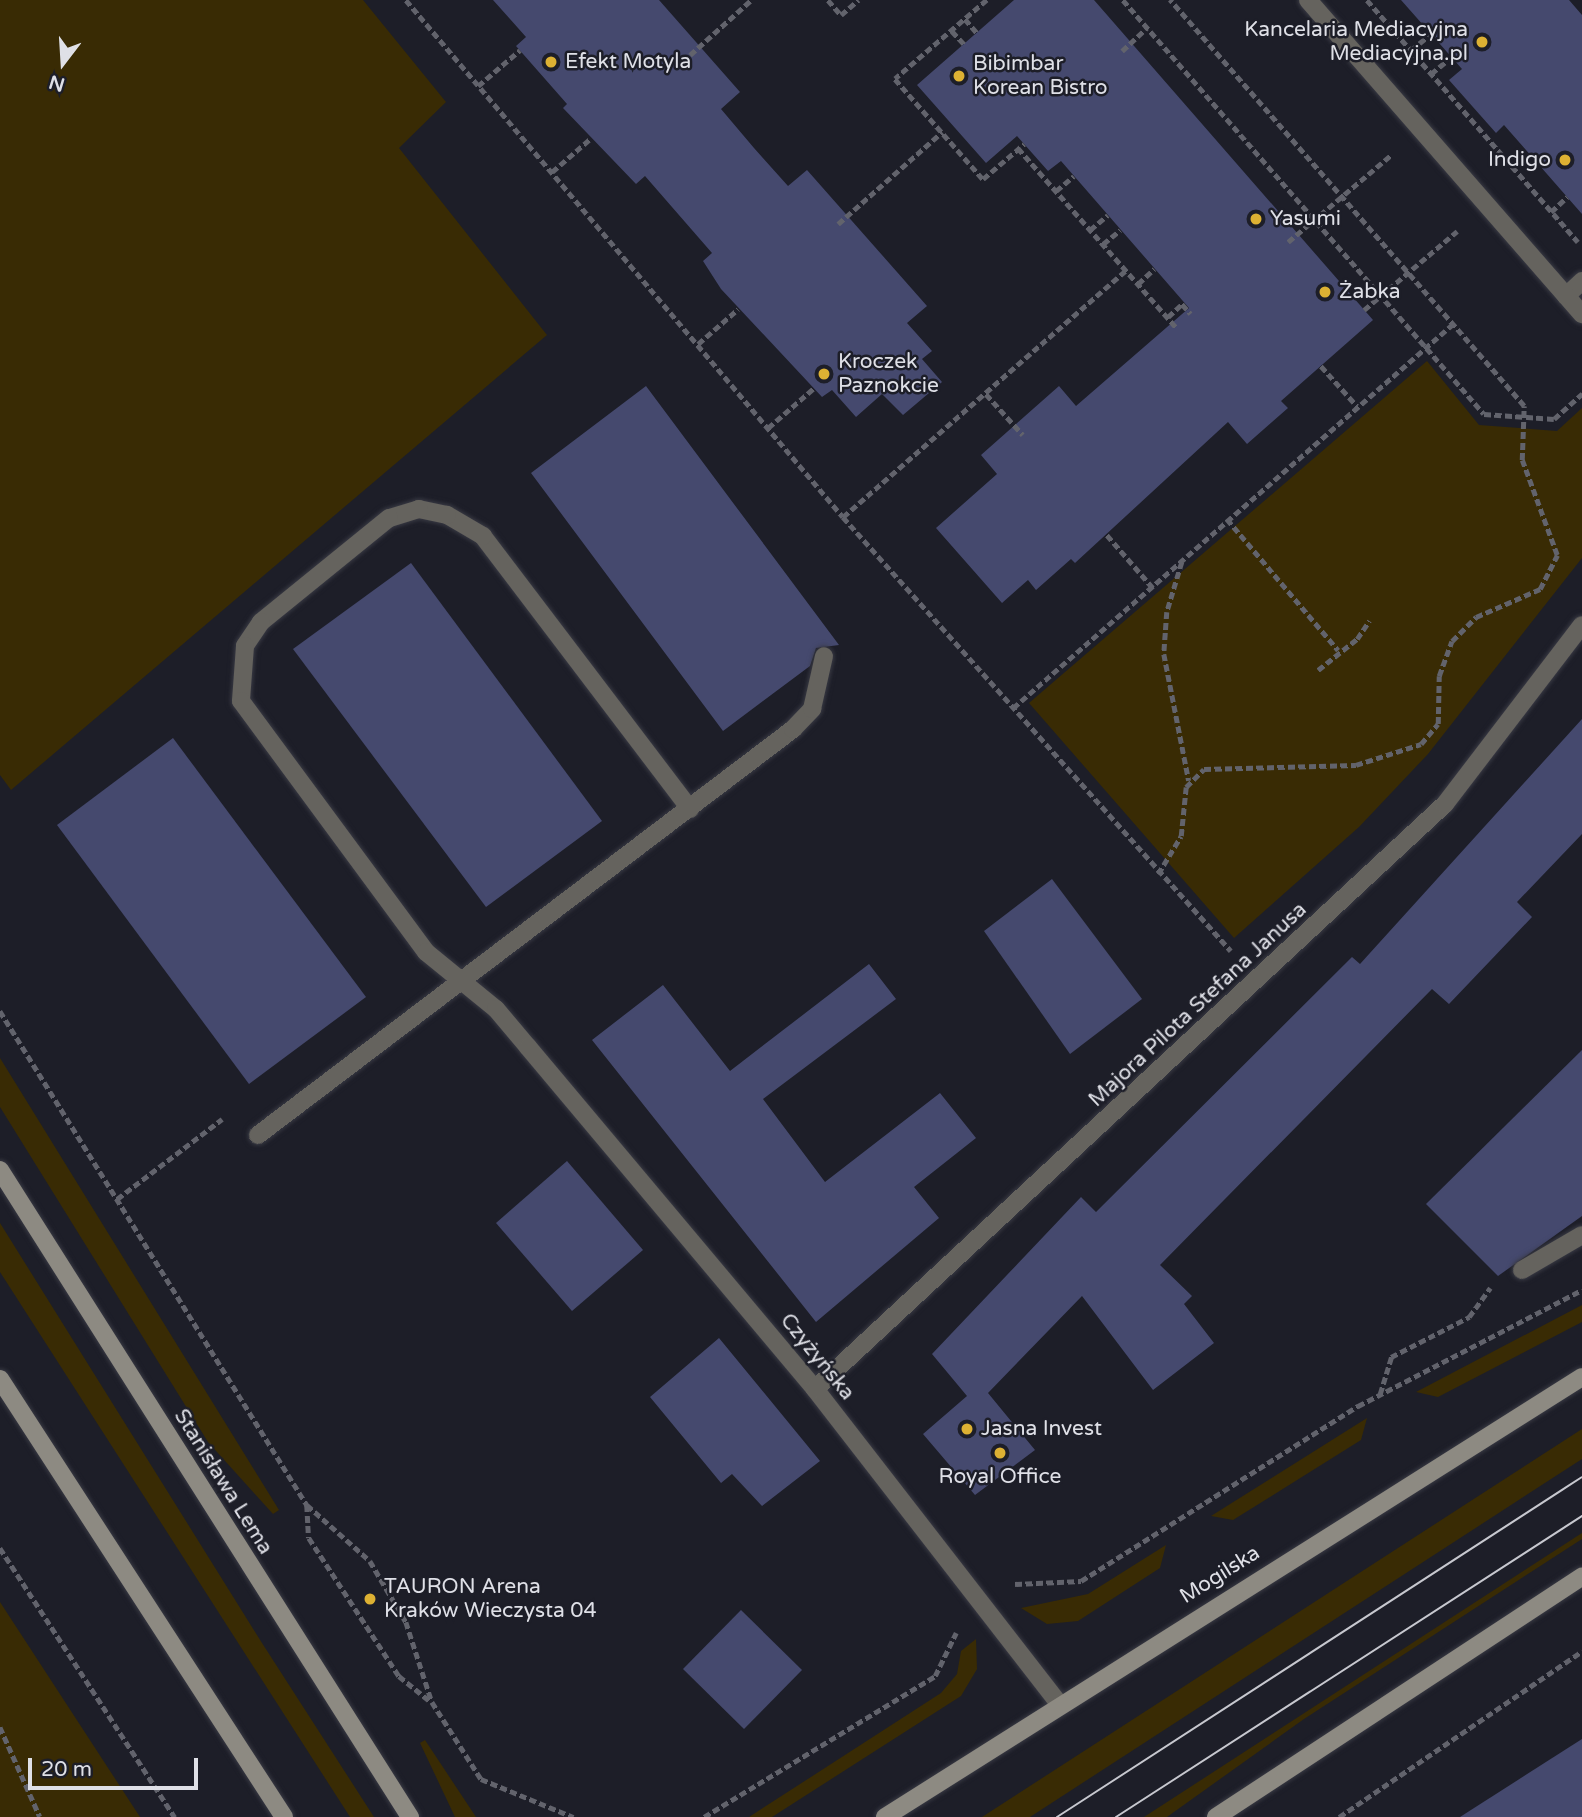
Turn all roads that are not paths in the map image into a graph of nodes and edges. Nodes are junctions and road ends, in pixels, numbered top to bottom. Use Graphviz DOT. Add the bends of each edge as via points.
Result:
graph roads {
  1 [pos="1308,0"];
  2 [pos="1582,281"];
  3 [pos="1566,296"];
  4 [pos="1582,314"];
  5 [pos="1582,625"];
  6 [pos="824,656"];
  7 [pos="690,809"];
  8 [pos="463,983"];
  9 [pos="258,1135"];
  10 [pos="0,1170"];
  11 [pos="1582,1235"];
  12 [pos="1522,1270"];
  13 [pos="1582,1377"];
  14 [pos="0,1379"];
  15 [pos="815,1389"];
  16 [pos="1582,1577"];
  17 [pos="1060,1705"];
  18 [pos="284,1817"];
  19 [pos="410,1817"];
  20 [pos="885,1817"];
  21 [pos="1216,1817"];
  1 -- 3 [label="street"];
  2 -- 3 [label="street"];
  3 -- 4 [label="street"];
  5 -- 15 [label="street, Majora Pilota Stefana Janusa" via="1445,804"];
  6 -- 7 [label="street" via="812,709"];
  7 -- 8 [label="street"];
  7 -- 8 [label="street, Czyżyńska" via="483,536 434,510 389,518 261,622 245,646 237,687 263,736 426,952"];
  8 -- 9 [label="street"];
  8 -- 15 [label="street, Czyżyńska" via="528,1047"];
  10 -- 19 [label="main road, Stanisława Lema"];
  11 -- 12 [label="street"];
  13 -- 17 [label="main road, Mogilska"];
  14 -- 18 [label="main road"];
  15 -- 17 [label="street, Czyżyńska"];
  16 -- 21 [label="main road"];
  17 -- 20 [label="main road, Mogilska"];
}
